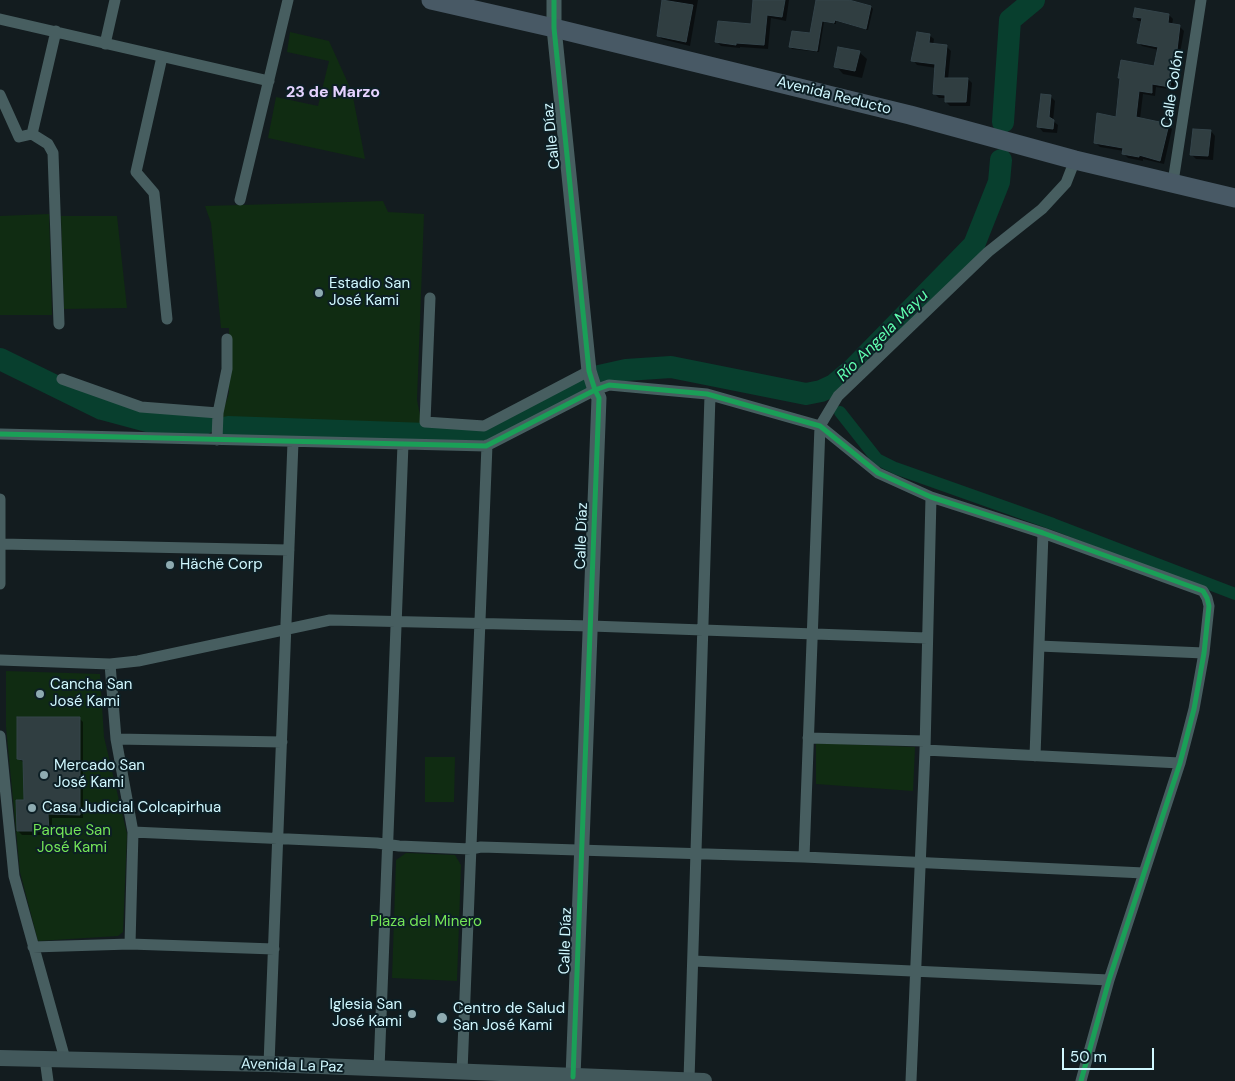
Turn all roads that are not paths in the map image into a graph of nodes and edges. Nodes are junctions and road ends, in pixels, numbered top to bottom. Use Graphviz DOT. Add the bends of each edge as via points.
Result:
graph roads {
  1 [pos="115,0"];
  2 [pos="288,0"];
  3 [pos="431,0"];
  4 [pos="554,0"];
  5 [pos="1200,0"];
  6 [pos="0,19"];
  7 [pos="554,28"];
  8 [pos="56,31"];
  9 [pos="105,44"];
  10 [pos="162,57"];
  11 [pos="268,81"];
  12 [pos="0,95"];
  13 [pos="32,134"];
  14 [pos="1075,160"];
  15 [pos="1174,182"];
  16 [pos="1235,198"];
  17 [pos="240,200"];
  18 [pos="430,298"];
  19 [pos="167,319"];
  20 [pos="59,324"];
  21 [pos="227,339"];
  22 [pos="588,372"];
  23 [pos="62,379"];
  24 [pos="594,390"];
  25 [pos="710,394"];
  26 [pos="218,413"];
  27 [pos="820,426"];
  28 [pos="0,434"];
  29 [pos="217,440"];
  30 [pos="293,442"];
  31 [pos="403,444"];
  32 [pos="487,445"];
  33 [pos="931,497"];
  34 [pos="0,499"];
  35 [pos="1043,533"];
  36 [pos="1,544"];
  37 [pos="289,550"];
  38 [pos="0,584"];
  39 [pos="396,621"];
  40 [pos="480,623"];
  41 [pos="591,626"];
  42 [pos="286,629"];
  43 [pos="703,631"];
  44 [pos="812,635"];
  45 [pos="927,638"];
  46 [pos="1039,646"];
  47 [pos="1204,653"];
  48 [pos="0,660"];
  49 [pos="110,664"];
  50 [pos="0,736"];
  51 [pos="808,738"];
  52 [pos="116,740"];
  53 [pos="282,742"];
  54 [pos="925,746"];
  55 [pos="1034,756"];
  56 [pos="1180,763"];
  57 [pos="133,832"];
  58 [pos="278,839"];
  59 [pos="388,845"];
  60 [pos="471,850"];
  61 [pos="582,851"];
  62 [pos="696,854"];
  63 [pos="804,856"];
  64 [pos="919,862"];
  65 [pos="1144,873"];
  66 [pos="130,944"];
  67 [pos="33,947"];
  68 [pos="274,949"];
  69 [pos="693,962"];
  70 [pos="915,972"];
  71 [pos="1109,980"];
  72 [pos="0,1058"];
  73 [pos="44,1059"];
  74 [pos="65,1059"];
  75 [pos="270,1064"];
  76 [pos="379,1069"];
  77 [pos="469,1075"];
  78 [pos="572,1076"];
  79 [pos="689,1080"];
  80 [pos="48,1081"];
  81 [pos="704,1081"];
  82 [pos="911,1081"];
  83 [pos="1081,1081"];
  1 -- 9 [label="street"];
  2 -- 11 [label="street"];
  3 -- 7 [label="main road, Avenida Reducto"];
  4 -- 7 [label="street, Calle Díaz"];
  5 -- 15 [label="street, Calle Colón"];
  6 -- 8 [label="street"];
  7 -- 14 [label="main road, Avenida Reducto" via="910,115"];
  7 -- 22 [label="street, Calle Díaz"];
  8 -- 9 [label="street"];
  8 -- 13 [label="street"];
  9 -- 10 [label="street"];
  10 -- 11 [label="street"];
  10 -- 19 [label="street" via="136,172 154,193"];
  11 -- 17 [label="street"];
  12 -- 13 [label="street" via="19,137"];
  13 -- 20 [label="street" via="48,144 53,153"];
  14 -- 15 [label="main road, Avenida Reducto"];
  14 -- 27 [label="street" via="1066,182 1042,209 988,252 838,396"];
  15 -- 16 [label="main road, Avenida Reducto"];
  18 -- 22 [label="street" via="425,422 484,426"];
  21 -- 26 [label="street" via="227,369"];
  22 -- 24 [label="street, Calle Díaz"];
  23 -- 26 [label="street" via="141,407"];
  24 -- 25 [label="street" via="609,385"];
  24 -- 32 [label="street"];
  24 -- 41 [label="street, Calle Díaz" via="599,398"];
  25 -- 27 [label="street"];
  25 -- 43 [label="street"];
  26 -- 29 [label="street"];
  27 -- 33 [label="street" via="878,473"];
  27 -- 44 [label="street"];
  28 -- 29 [label="street"];
  29 -- 30 [label="street"];
  30 -- 31 [label="street"];
  30 -- 37 [label="street"];
  31 -- 32 [label="street"];
  31 -- 39 [label="street"];
  32 -- 40 [label="street"];
  33 -- 35 [label="street"];
  33 -- 45 [label="street"];
  34 -- 36 [label="street"];
  35 -- 46 [label="street"];
  35 -- 47 [label="street" via="1203,591 1209,606"];
  36 -- 37 [label="street"];
  36 -- 38 [label="street"];
  37 -- 42 [label="street"];
  39 -- 40 [label="street"];
  39 -- 42 [label="street" via="330,620"];
  39 -- 59 [label="street"];
  40 -- 41 [label="street"];
  40 -- 60 [label="street"];
  41 -- 43 [label="street"];
  41 -- 61 [label="street, Calle Díaz"];
  42 -- 49 [label="street" via="138,661"];
  42 -- 53 [label="street"];
  43 -- 44 [label="street"];
  43 -- 62 [label="street"];
  44 -- 45 [label="street"];
  44 -- 51 [label="street"];
  45 -- 54 [label="street"];
  46 -- 47 [label="street"];
  46 -- 55 [label="street"];
  47 -- 56 [label="street"];
  48 -- 49 [label="street"];
  49 -- 52 [label="street"];
  50 -- 67 [label="street" via="14,876"];
  51 -- 54 [label="street"];
  51 -- 63 [label="street"];
  52 -- 53 [label="street"];
  52 -- 57 [label="street"];
  53 -- 58 [label="street"];
  54 -- 55 [label="street"];
  54 -- 64 [label="street"];
  55 -- 56 [label="street"];
  56 -- 65 [label="street"];
  57 -- 58 [label="street"];
  57 -- 66 [label="street"];
  58 -- 59 [label="street"];
  58 -- 68 [label="street"];
  59 -- 60 [label="street"];
  59 -- 76 [label="street"];
  60 -- 61 [label="street" via="480,847"];
  60 -- 77 [label="street"];
  61 -- 62 [label="street"];
  61 -- 78 [label="street, Calle Díaz"];
  62 -- 63 [label="street"];
  62 -- 69 [label="street"];
  63 -- 64 [label="street"];
  64 -- 65 [label="street"];
  64 -- 70 [label="street"];
  65 -- 71 [label="street"];
  66 -- 67 [label="street"];
  66 -- 68 [label="street"];
  67 -- 74 [label="street"];
  68 -- 75 [label="street"];
  69 -- 70 [label="street"];
  69 -- 79 [label="street"];
  70 -- 71 [label="street"];
  70 -- 82 [label="street"];
  71 -- 83 [label="street"];
  72 -- 73 [label="main road, Avenida La Paz"];
  73 -- 74 [label="main road, Avenida La Paz"];
  73 -- 80 [label="street"];
  74 -- 75 [label="main road, Avenida La Paz"];
  75 -- 76 [label="main road, Avenida La Paz"];
  76 -- 77 [label="main road, Avenida La Paz"];
  77 -- 78 [label="main road, Avenida La Paz"];
  78 -- 79 [label="main road, Avenida La Paz"];
  79 -- 81 [label="main road, Avenida La Paz"];
}
